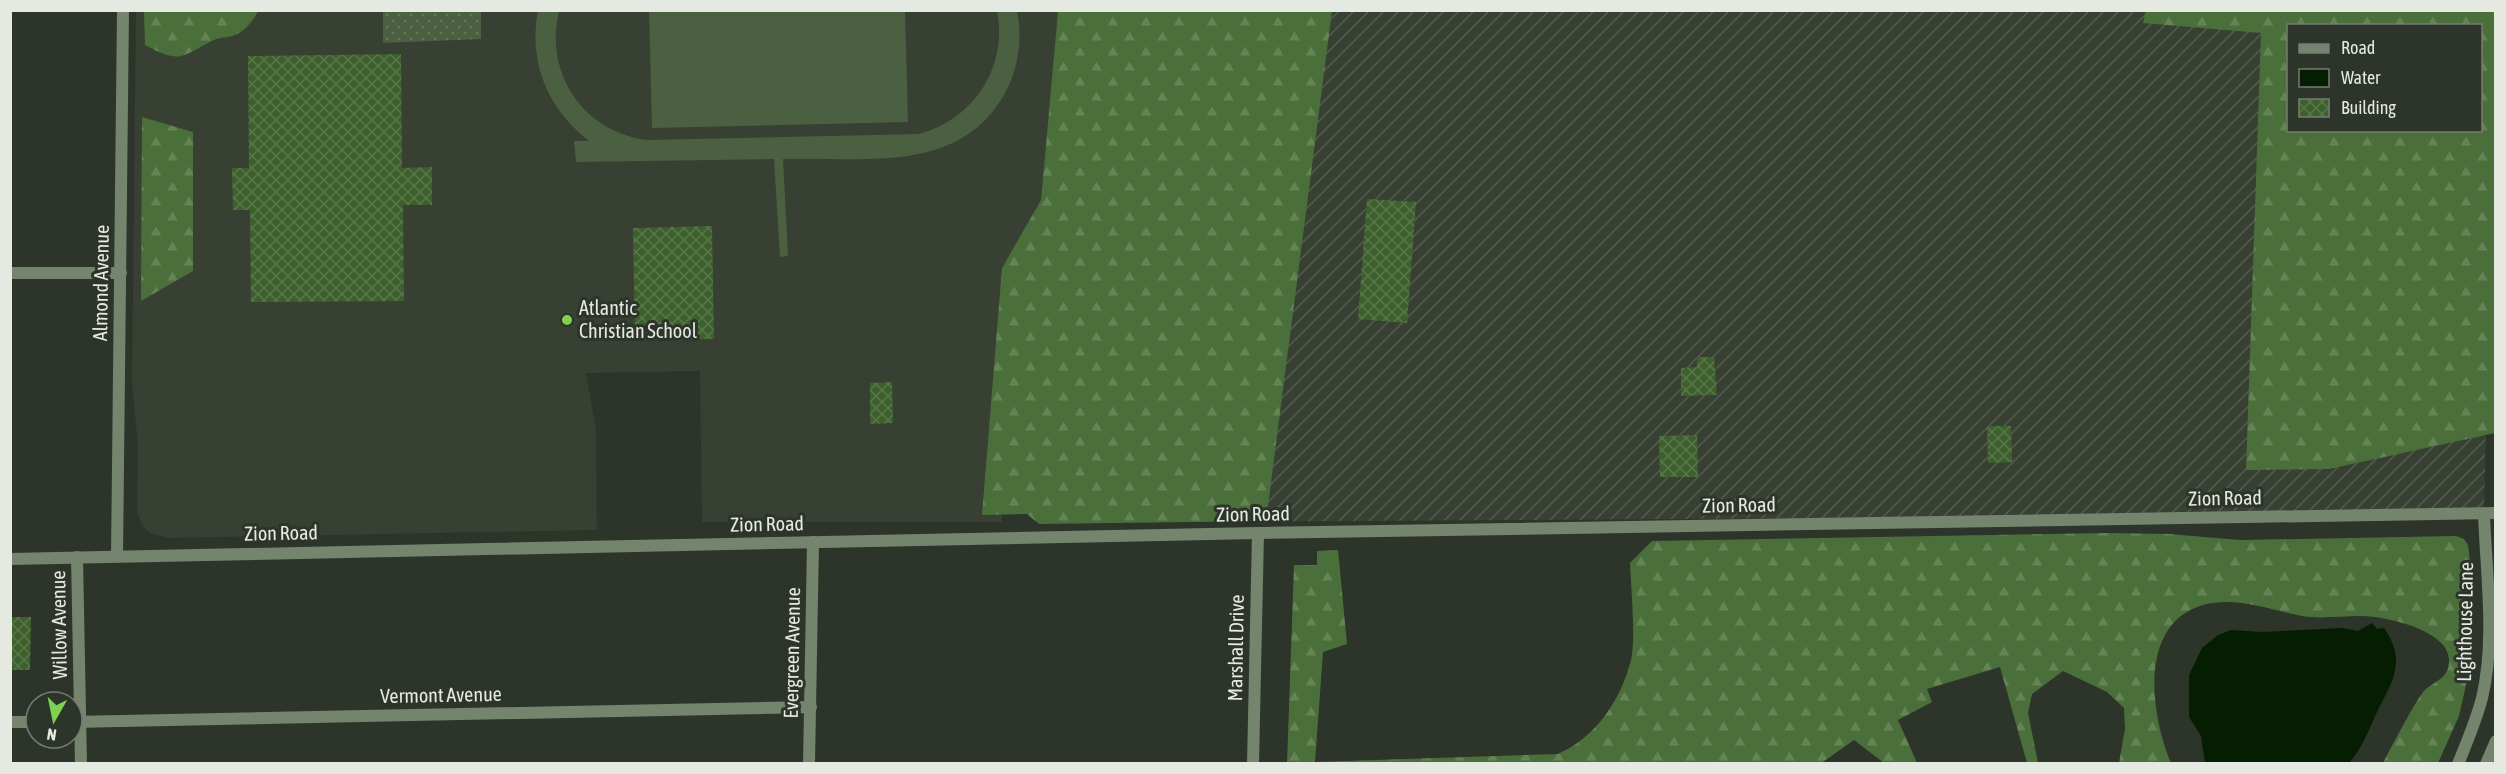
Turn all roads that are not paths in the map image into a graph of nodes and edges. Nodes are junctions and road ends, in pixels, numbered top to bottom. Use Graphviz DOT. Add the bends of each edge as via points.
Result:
graph roads {
  1 [pos="123,10"];
  2 [pos="10,273"];
  3 [pos="121,273"];
  4 [pos="2490,513"];
  5 [pos="1258,533"];
  6 [pos="813,542"];
  7 [pos="117,556"];
  8 [pos="77,557"];
  9 [pos="10,559"];
  10 [pos="76,690"];
  11 [pos="811,707"];
  12 [pos="84,722"];
  13 [pos="2496,741"];
  14 [pos="809,764"];
  15 [pos="1253,764"];
  16 [pos="2458,764"];
  17 [pos="2486,764"];
  1 -- 3 [label="street, Almond Avenue"];
  2 -- 3 [label="street"];
  3 -- 7 [label="street, Almond Avenue"];
  4 -- 5 [label="street, Zion Road"];
  4 -- 16 [label="street, Lighthouse Lane" via="2485,680 2474,725"];
  5 -- 6 [label="street, Zion Road"];
  5 -- 15 [label="street, Marshall Drive"];
  6 -- 7 [label="street, Zion Road"];
  6 -- 11 [label="street, Evergreen Avenue"];
  7 -- 8 [label="street, Zion Road"];
  8 -- 9 [label="street, Zion Road"];
  8 -- 10 [label="street, Willow Avenue"];
  11 -- 12 [label="street, Vermont Avenue"];
  11 -- 14 [label="street, Evergreen Avenue"];
  13 -- 17 [label="street"];
}
